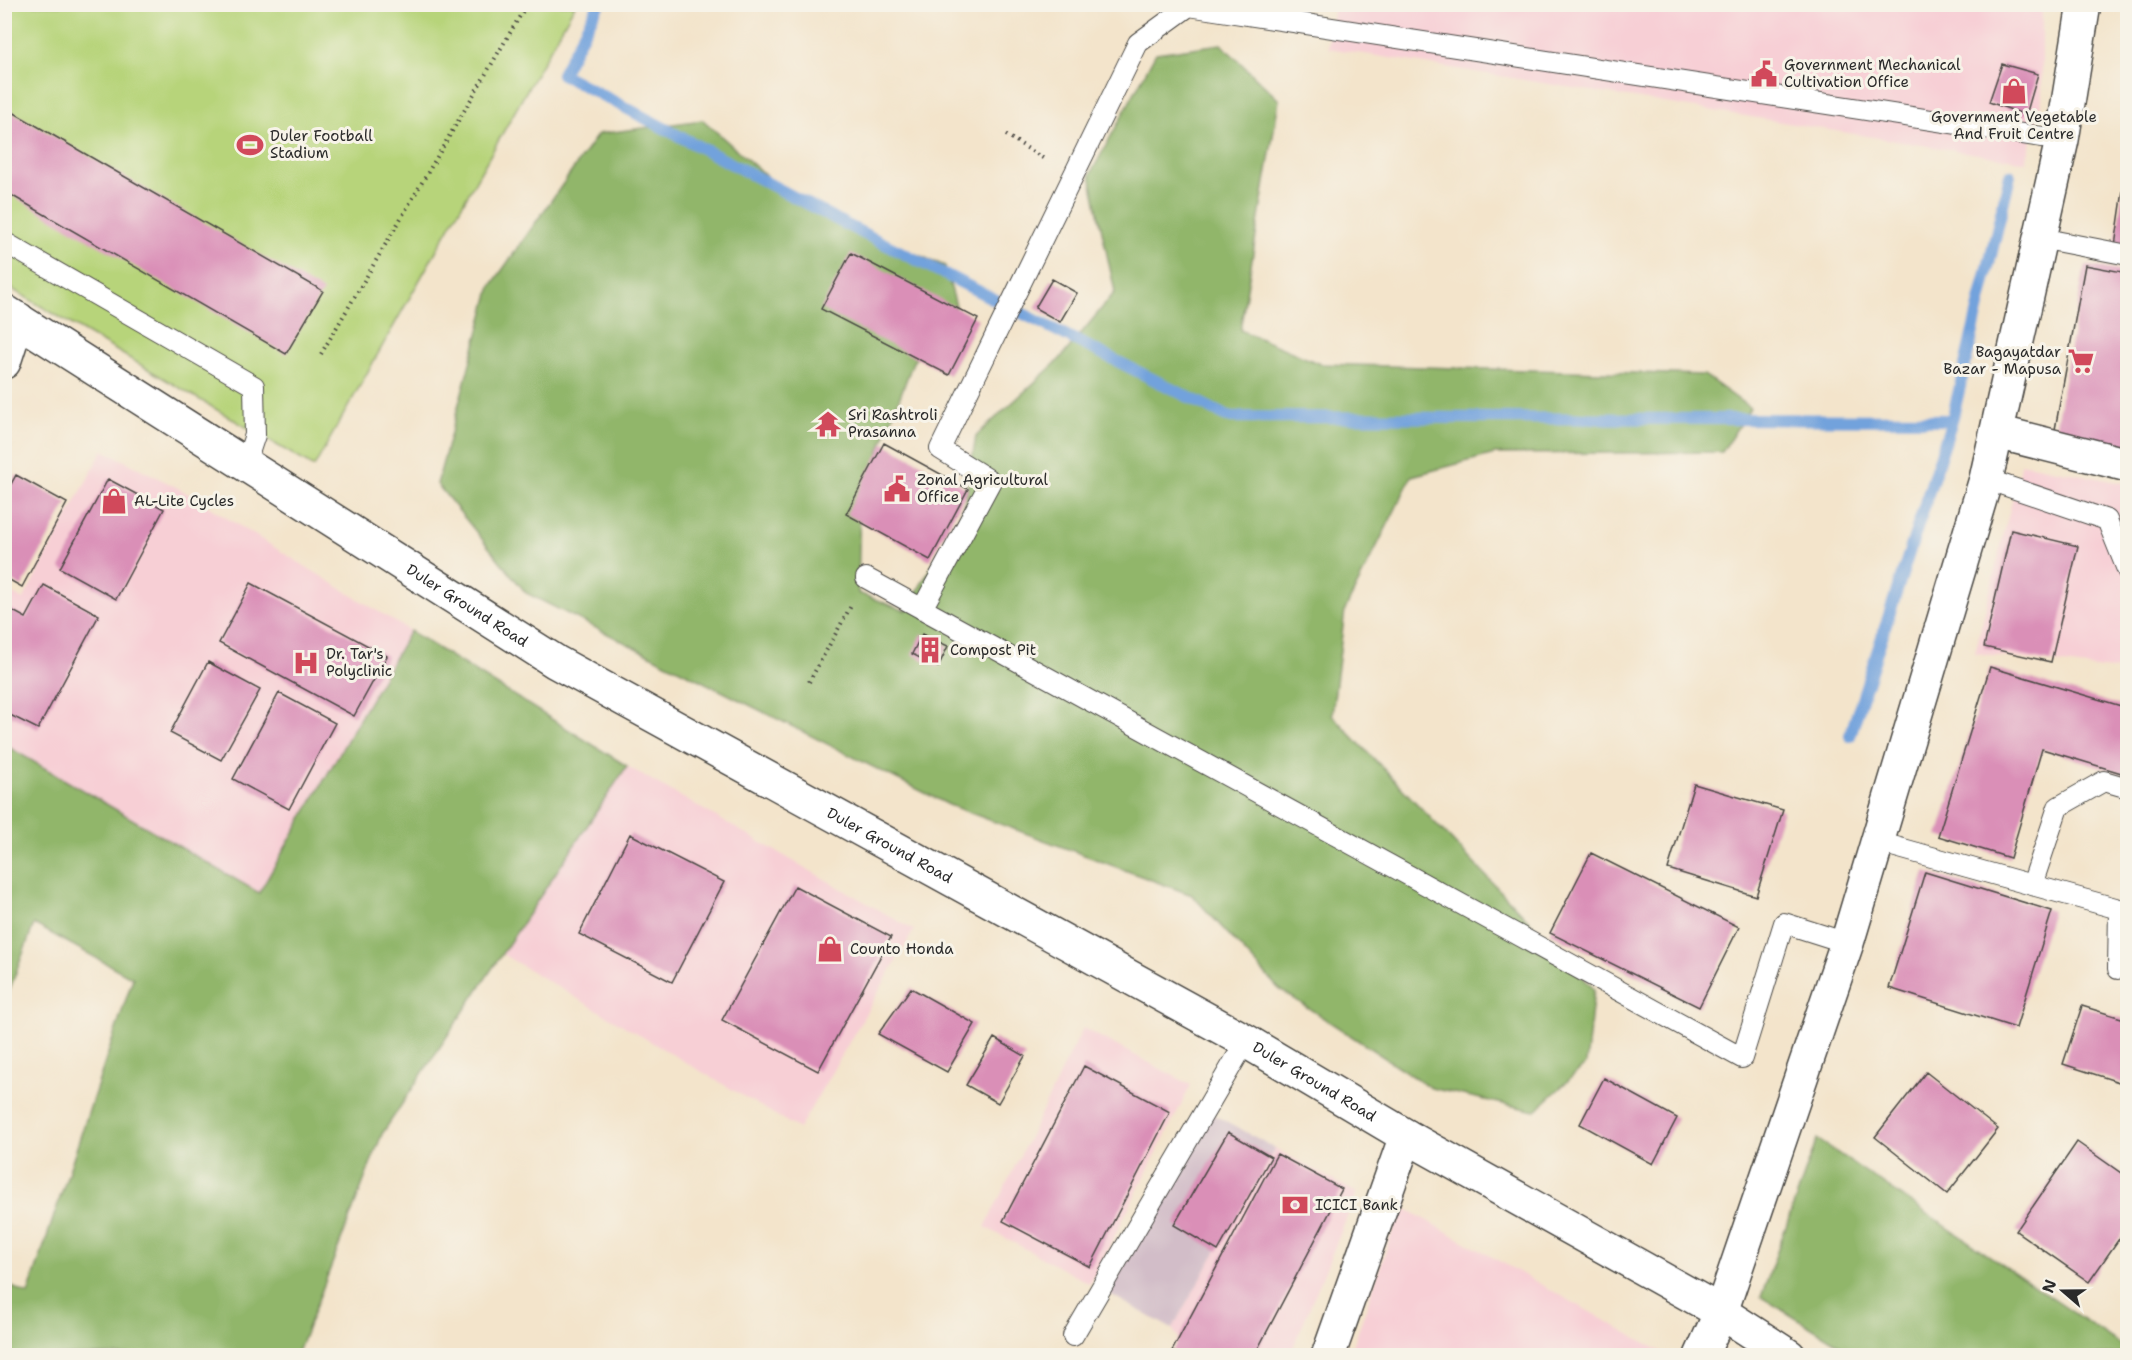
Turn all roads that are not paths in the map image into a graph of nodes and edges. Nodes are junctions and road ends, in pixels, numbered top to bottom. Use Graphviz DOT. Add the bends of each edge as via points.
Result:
graph roads {
  1 [pos="2084,4"];
  2 [pos="2062,140"];
  3 [pos="2040,238"];
  4 [pos="4,242"];
  5 [pos="2127,255"];
  6 [pos="11,315"];
  7 [pos="4,362"];
  8 [pos="1997,432"];
  9 [pos="245,465"];
  10 [pos="2127,465"];
  11 [pos="1986,479"];
  12 [pos="2127,572"];
  13 [pos="866,578"];
  14 [pos="922,609"];
  15 [pos="2127,788"];
  16 [pos="1878,842"];
  17 [pos="2032,885"];
  18 [pos="1847,943"];
  19 [pos="2118,969"];
  20 [pos="1246,1041"];
  21 [pos="1406,1136"];
  22 [pos="1721,1312"];
  23 [pos="1073,1336"];
  24 [pos="1328,1356"];
  25 [pos="1701,1356"];
  26 [pos="1789,1356"];
  1 -- 2 [label="main road"];
  2 -- 3 [label="main road"];
  2 -- 14 [label="lane" via="1190,6 1138,43 940,449 992,481"];
  3 -- 5 [label="lane"];
  3 -- 8 [label="main road"];
  4 -- 9 [label="lane" via="254,386 255,435"];
  6 -- 7 [label="main road"];
  6 -- 9 [label="main road, Duler Ground Road"];
  8 -- 10 [label="main road"];
  8 -- 11 [label="main road"];
  9 -- 20 [label="main road, Duler Ground Road" via="556,662"];
  11 -- 12 [label="lane" via="2107,520"];
  11 -- 16 [label="main road"];
  13 -- 14 [label="lane"];
  14 -- 18 [label="lane" via="1742,1058 1784,923"];
  15 -- 17 [label="lane" via="2104,781 2058,807"];
  16 -- 17 [label="lane"];
  16 -- 18 [label="main road"];
  17 -- 19 [label="lane" via="2119,909"];
  18 -- 22 [label="main road"];
  20 -- 21 [label="main road, Duler Ground Road"];
  20 -- 23 [label="lane"];
  21 -- 22 [label="main road, Duler Ground Road"];
  21 -- 24 [label="main road"];
  22 -- 25 [label="main road"];
  22 -- 26 [label="main road, Duler Ground Road"];
}
